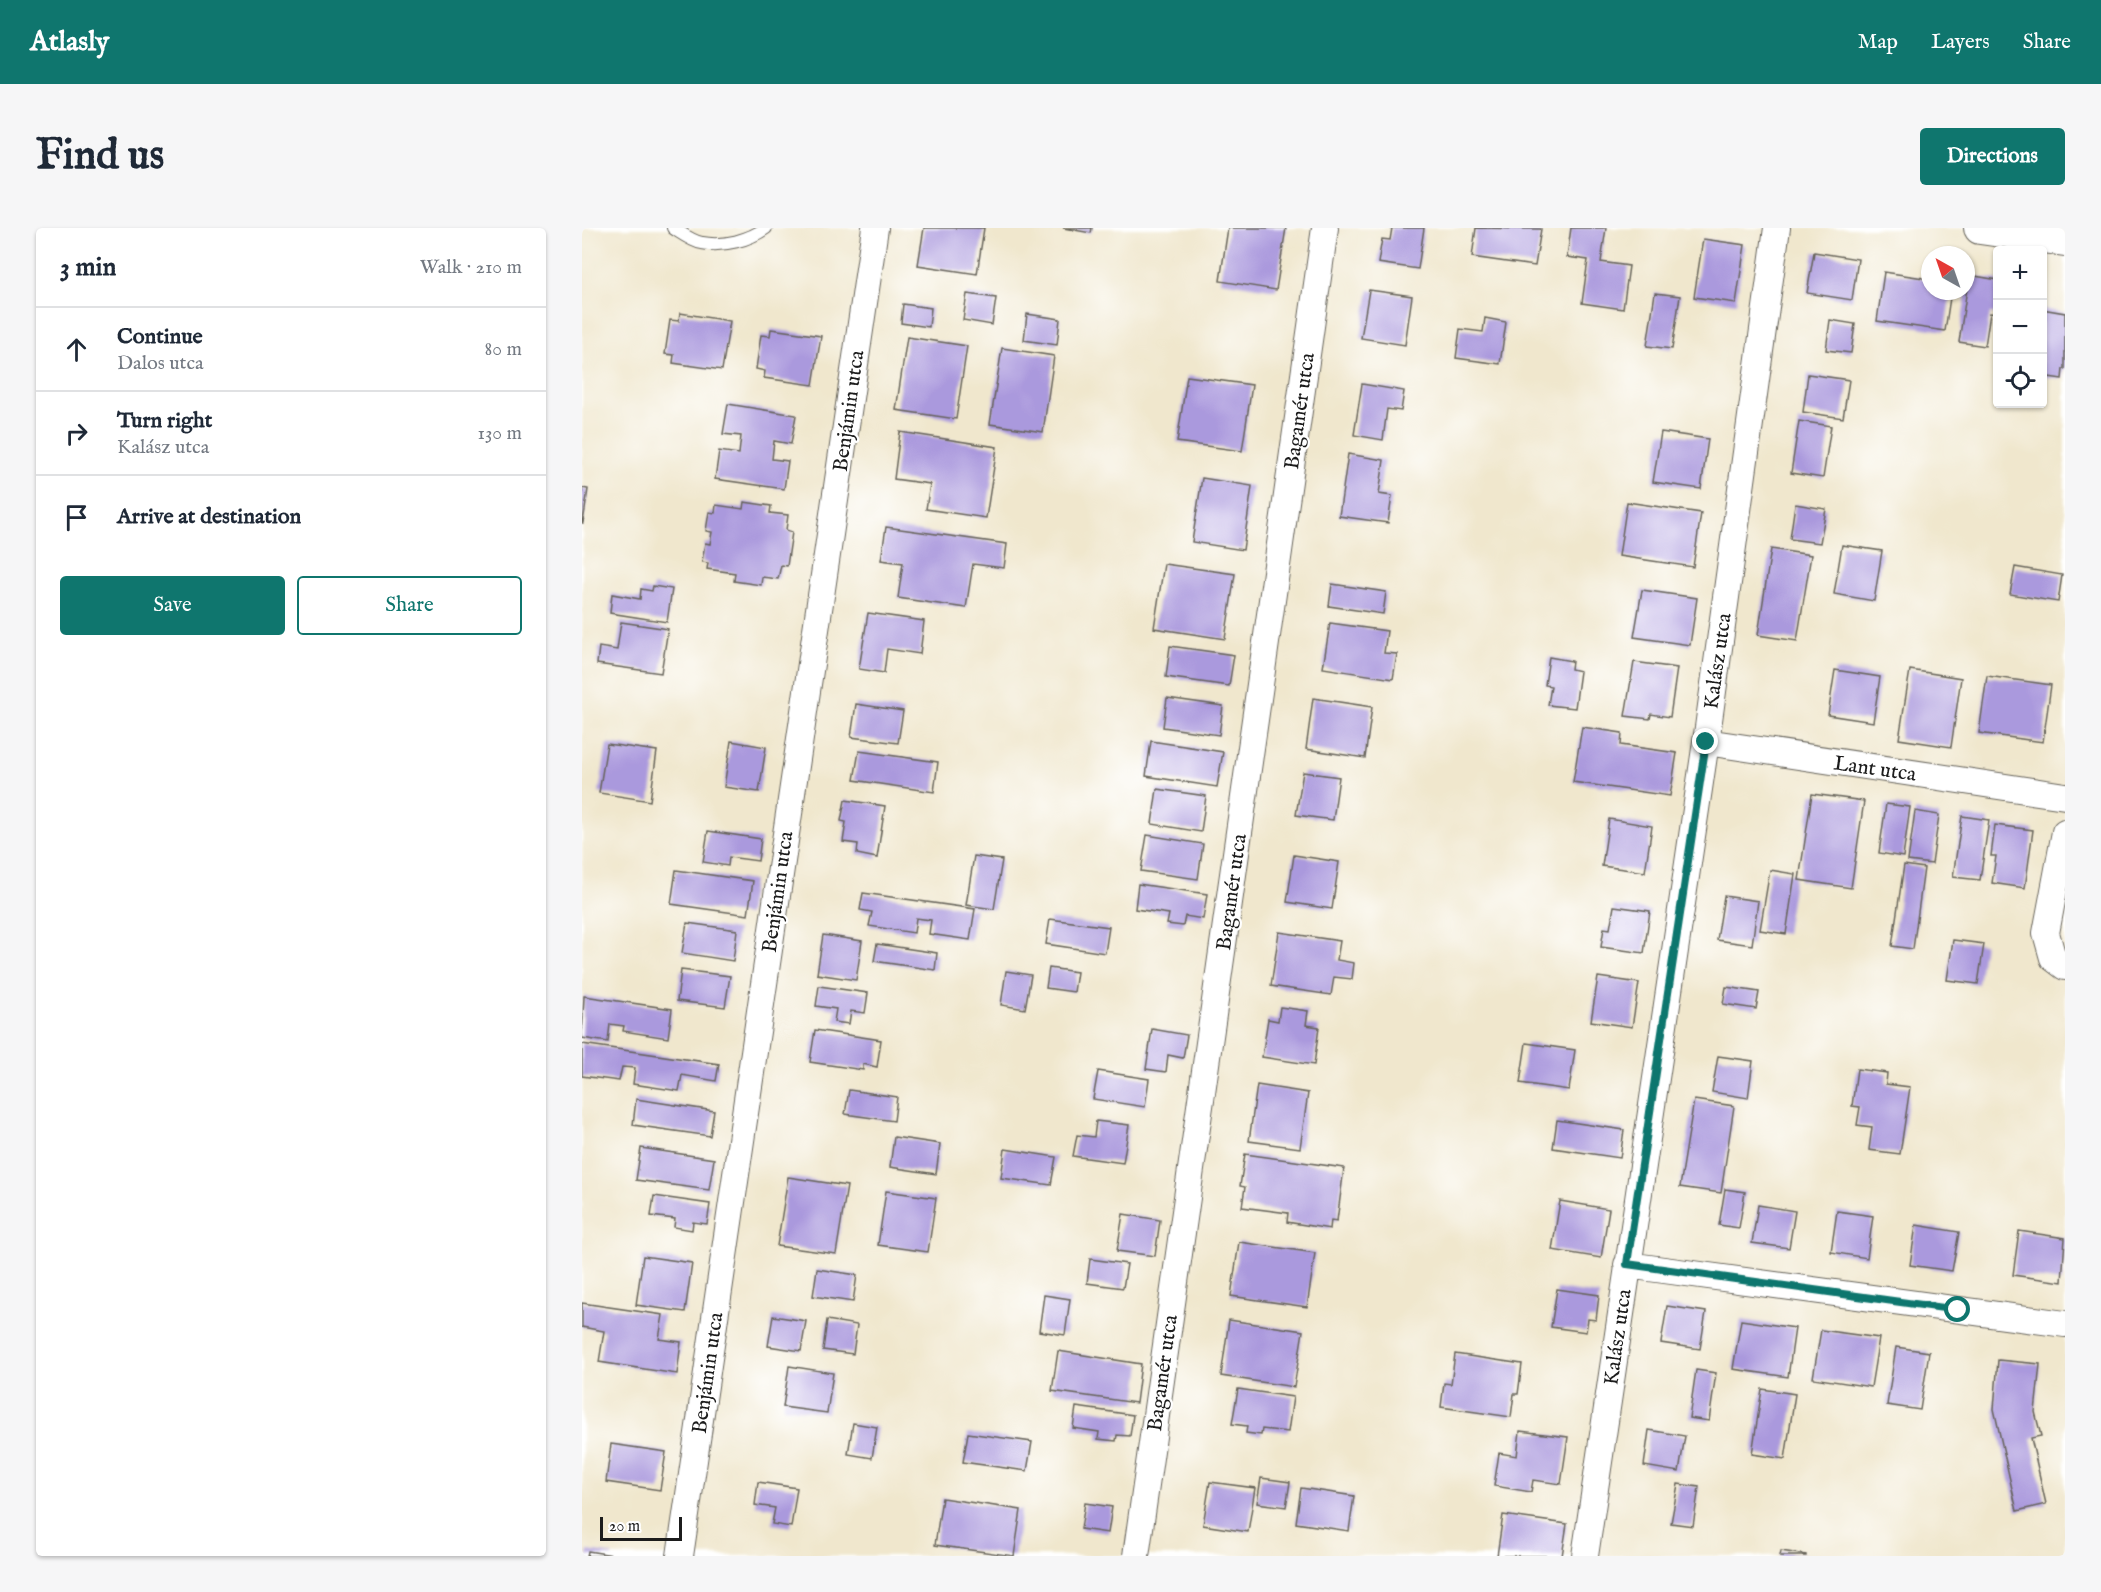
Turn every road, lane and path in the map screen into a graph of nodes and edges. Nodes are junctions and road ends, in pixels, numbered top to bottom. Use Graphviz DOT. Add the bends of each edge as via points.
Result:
graph roads {
  1 [pos="673,228"];
  2 [pos="766,228"];
  3 [pos="875,228"];
  4 [pos="1325,228"];
  5 [pos="1777,228"];
  6 [pos="1980,228"];
  7 [pos="2065,240"];
  8 [pos="1706,742"];
  9 [pos="2055,794"];
  10 [pos="2065,831"];
  11 [pos="2059,963"];
  12 [pos="1627,1264"];
  13 [pos="2065,1324"];
  14 [pos="680,1556"];
  15 [pos="1136,1556"];
  16 [pos="1585,1556"];
  1 -- 2 [label="lane" via="701,244 728,243 755,236"];
  3 -- 14 [label="street, Benjámin utca"];
  4 -- 15 [label="street, Bagamér utca"];
  5 -- 8 [label="street, Kalász utca"];
  6 -- 7 [label="street"];
  8 -- 9 [label="street, Lant utca"];
  8 -- 12 [label="street, Kalász utca"];
  10 -- 11 [label="street" via="2046,933"];
  12 -- 13 [label="street"];
  12 -- 16 [label="street, Kalász utca"];
}
